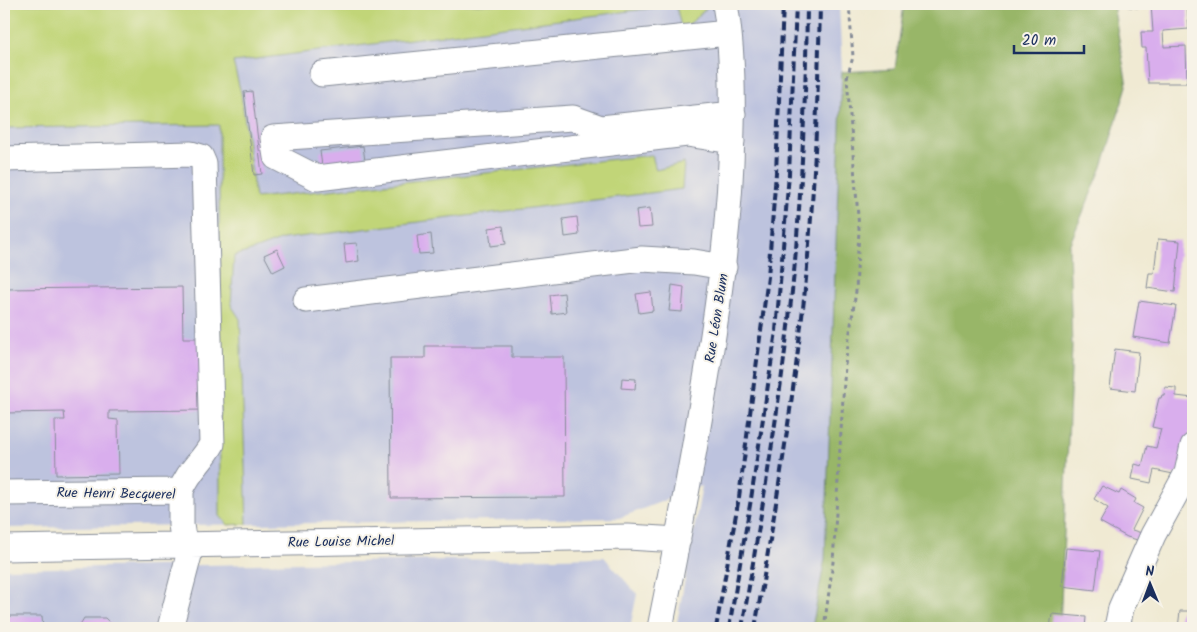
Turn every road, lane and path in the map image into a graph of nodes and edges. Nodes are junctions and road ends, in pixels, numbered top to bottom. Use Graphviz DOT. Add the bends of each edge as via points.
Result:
graph roads {
  1 [pos="725,4"];
  2 [pos="848,4"];
  3 [pos="728,33"];
  4 [pos="322,74"];
  5 [pos="732,114"];
  6 [pos="732,141"];
  7 [pos="4,159"];
  8 [pos="724,267"];
  9 [pos="306,300"];
  10 [pos="1193,446"];
  11 [pos="181,491"];
  12 [pos="4,493"];
  13 [pos="678,540"];
  14 [pos="184,544"];
  15 [pos="4,548"];
  16 [pos="170,628"];
  17 [pos="660,628"];
  18 [pos="824,628"];
  19 [pos="1117,628"];
  1 -- 3 [label="street, Rue Léon Blum"];
  2 -- 18 [label="path" via="853,57 847,78 860,229 856,291 845,365 833,562"];
  3 -- 4 [label="street"];
  3 -- 5 [label="street, Rue Léon Blum" via="734,91"];
  5 -- 6 [label="street, Rue Léon Blum"];
  5 -- 6 [label="street" via="601,128 573,118 273,138 276,157 317,178 687,134"];
  6 -- 8 [label="street, Rue Léon Blum"];
  7 -- 11 [label="street" via="191,154 201,157 204,164 212,444 185,479"];
  8 -- 9 [label="street" via="642,259"];
  8 -- 13 [label="street, Rue Léon Blum"];
  10 -- 19 [label="street" via="1187,473 1152,535 1121,608"];
  11 -- 12 [label="street, Rue Henri Becquerel"];
  11 -- 14 [label="street, Rue Henri Becquerel"];
  13 -- 14 [label="street, Rue Louise Michel" via="628,537"];
  13 -- 17 [label="street, Rue Léon Blum"];
  14 -- 15 [label="street, Rue Louise Michel"];
  14 -- 16 [label="street, Rue Henri Becquerel" via="189,555"];
}
